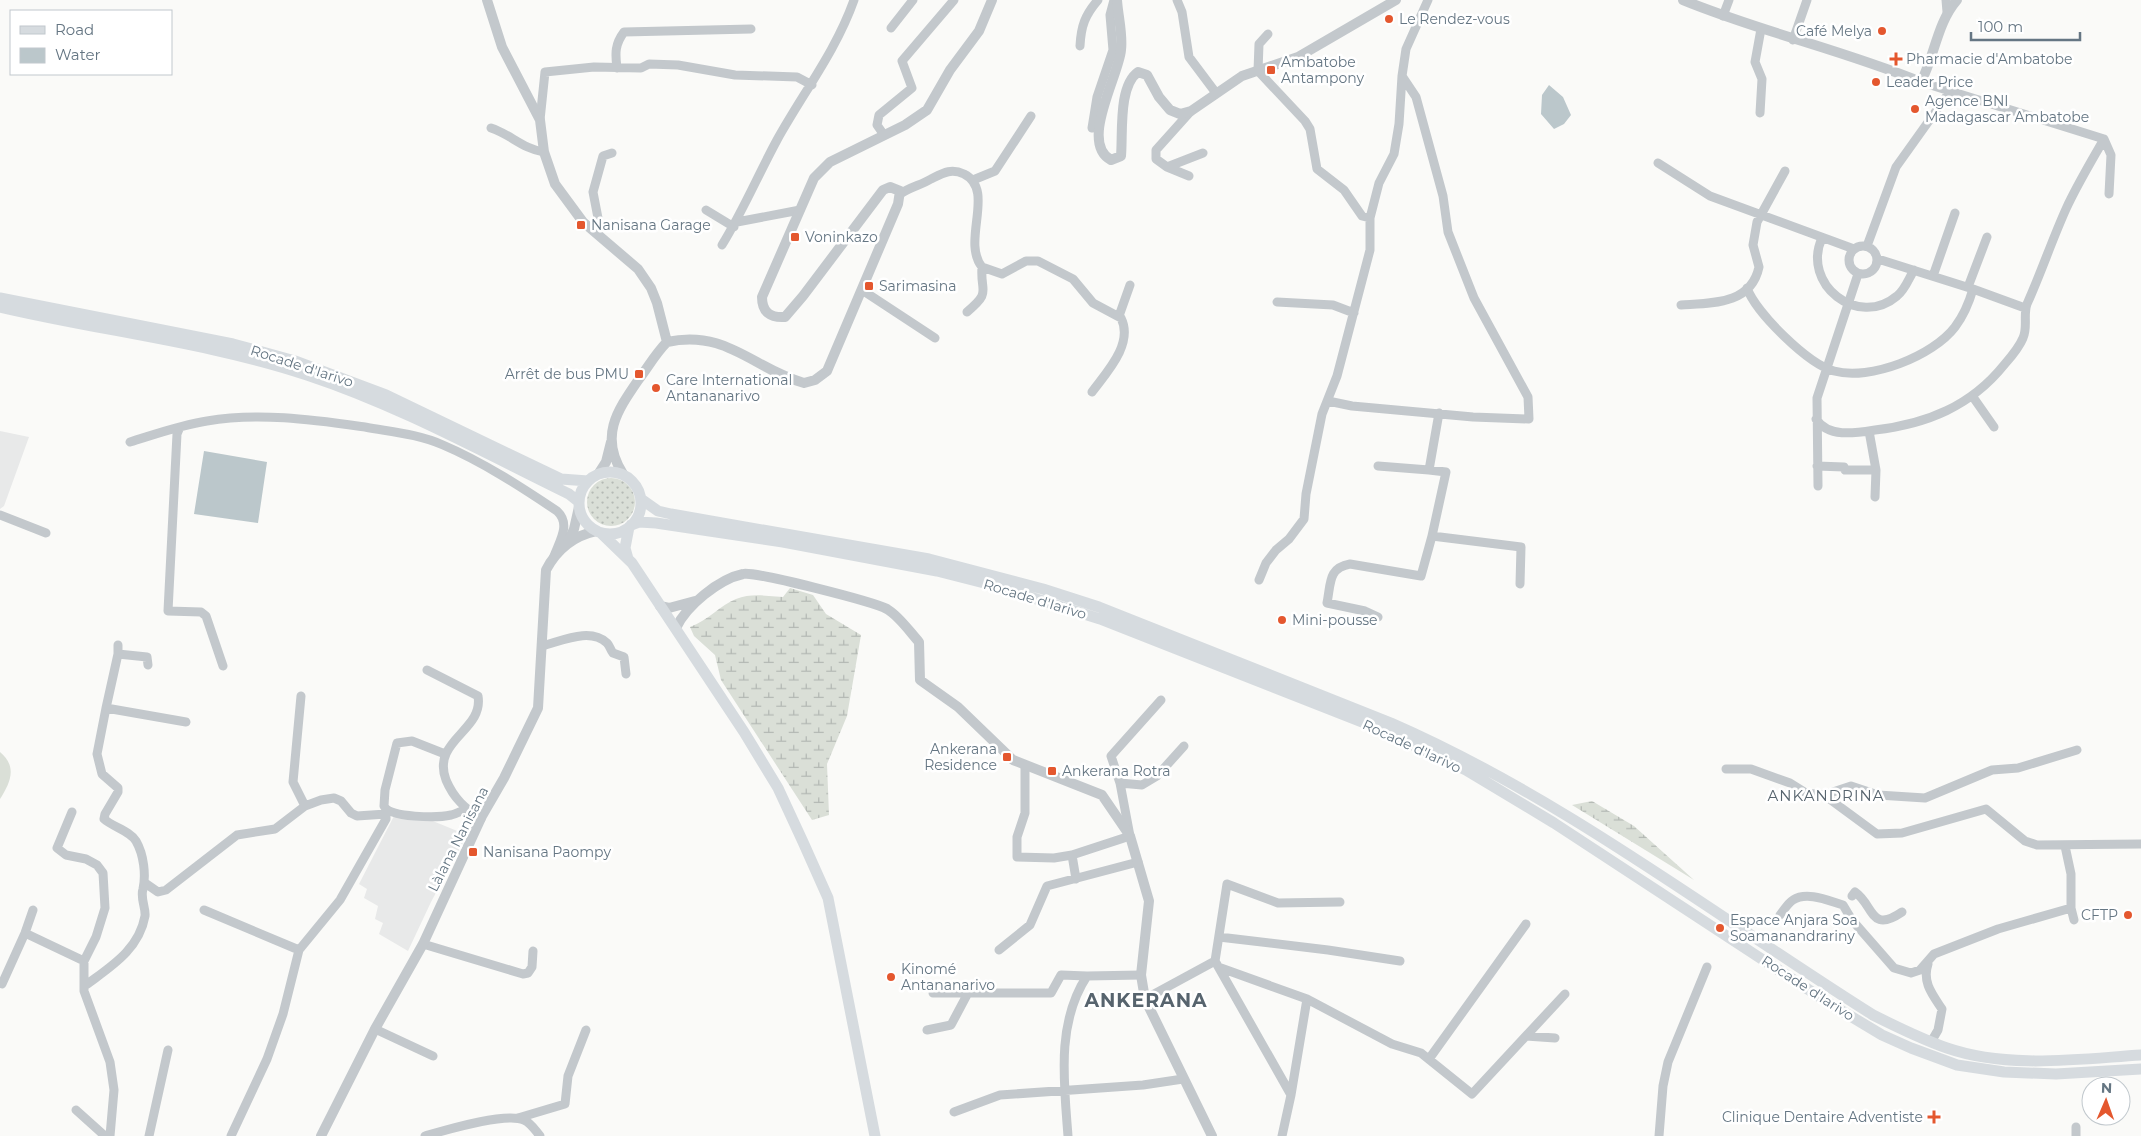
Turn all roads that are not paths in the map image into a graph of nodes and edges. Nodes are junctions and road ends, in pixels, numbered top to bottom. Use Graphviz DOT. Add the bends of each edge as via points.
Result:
graph roads {
  1 [pos="487,0"];
  2 [pos="854,0"];
  3 [pos="913,0"];
  4 [pos="954,0"];
  5 [pos="992,0"];
  6 [pos="1098,0"];
  7 [pos="1115,0"];
  8 [pos="1177,0"];
  9 [pos="1396,0"];
  10 [pos="1428,0"];
  11 [pos="1683,0"];
  12 [pos="1729,0"];
  13 [pos="1807,0"];
  14 [pos="1946,0"];
  15 [pos="1957,0"];
  16 [pos="1947,12"];
  17 [pos="1723,16"];
  18 [pos="891,28"];
  19 [pos="751,29"];
  20 [pos="1761,29"];
  21 [pos="1268,34"];
  22 [pos="1793,40"];
  23 [pos="1080,46"];
  24 [pos="618,68"];
  25 [pos="1258,71"];
  26 [pos="1402,76"];
  27 [pos="1921,82"];
  28 [pos="812,85"];
  29 [pos="1951,90"];
  30 [pos="1216,93"];
  31 [pos="1191,110"];
  32 [pos="1760,113"];
  33 [pos="1030,116"];
  34 [pos="540,120"];
  35 [pos="491,128"];
  36 [pos="1092,128"];
  37 [pos="884,135"];
  38 [pos="2104,139"];
  39 [pos="544,152"];
  40 [pos="612,153"];
  41 [pos="1203,153"];
  42 [pos="1658,163"];
  43 [pos="1167,167"];
  44 [pos="1784,171"];
  45 [pos="1189,176"];
  46 [pos="973,180"];
  47 [pos="900,194"];
  48 [pos="2109,194"];
  49 [pos="706,210"];
  50 [pos="800,210"];
  51 [pos="1955,213"];
  52 [pos="1761,216"];
  53 [pos="1370,218"];
  54 [pos="736,224"];
  55 [pos="596,233"];
  56 [pos="1987,237"];
  57 [pos="1822,238"];
  58 [pos="722,245"];
  59 [pos="1867,246"];
  60 [pos="1854,249"];
  61 [pos="1878,259"];
  62 [pos="982,267"];
  63 [pos="1914,270"];
  64 [pos="1858,274"];
  65 [pos="1933,276"];
  66 [pos="1130,285"];
  67 [pos="1747,288"];
  68 [pos="1970,288"];
  69 [pos="862,290"];
  70 [pos="0,298"];
  71 [pos="1277,302"];
  72 [pos="1681,305"];
  73 [pos="1848,305"];
  74 [pos="0,307"];
  75 [pos="2025,308"];
  76 [pos="967,312"];
  77 [pos="1354,313"];
  78 [pos="1119,316"];
  79 [pos="935,338"];
  80 [pos="667,342"];
  81 [pos="1826,368"];
  82 [pos="1092,392"];
  83 [pos="1973,397"];
  84 [pos="1328,401"];
  85 [pos="1439,413"];
  86 [pos="1816,420"];
  87 [pos="1994,427"];
  88 [pos="178,430"];
  89 [pos="1869,431"];
  90 [pos="612,441"];
  91 [pos="130,442"];
  92 [pos="1378,466"];
  93 [pos="1818,466"];
  94 [pos="1429,470"];
  95 [pos="1876,470"];
  96 [pos="599,474"];
  97 [pos="623,474"];
  98 [pos="588,482"];
  99 [pos="1818,486"];
  100 [pos="1875,497"];
  101 [pos="641,499"];
  102 [pos="579,505"];
  103 [pos="0,515"];
  104 [pos="630,526"];
  105 [pos="598,532"];
  106 [pos="46,533"];
  107 [pos="1432,536"];
  108 [pos="568,542"];
  109 [pos="554,556"];
  110 [pos="628,559"];
  111 [pos="1259,580"];
  112 [pos="1520,584"];
  113 [pos="700,599"];
  114 [pos="660,606"];
  115 [pos="1378,617"];
  116 [pos="676,628"];
  117 [pos="542,646"];
  118 [pos="148,666"];
  119 [pos="223,666"];
  120 [pos="427,670"];
  121 [pos="626,674"];
  122 [pos="301,696"];
  123 [pos="1161,700"];
  124 [pos="106,708"];
  125 [pos="186,722"];
  126 [pos="1184,746"];
  127 [pos="2077,750"];
  128 [pos="445,754"];
  129 [pos="1025,765"];
  130 [pos="1726,768"];
  131 [pos="1120,783"];
  132 [pos="1824,795"];
  133 [pos="305,806"];
  134 [pos="466,809"];
  135 [pos="72,812"];
  136 [pos="481,819"];
  137 [pos="1130,836"];
  138 [pos="2141,844"];
  139 [pos="2065,846"];
  140 [pos="1072,855"];
  141 [pos="1138,862"];
  142 [pos="1076,878"];
  143 [pos="145,883"];
  144 [pos="1852,896"];
  145 [pos="1340,902"];
  146 [pos="2070,908"];
  147 [pos="33,910"];
  148 [pos="204,910"];
  149 [pos="1902,912"];
  150 [pos="1780,915"];
  151 [pos="2074,920"];
  152 [pos="1526,924"];
  153 [pos="26,933"];
  154 [pos="1219,937"];
  155 [pos="423,944"];
  156 [pos="299,950"];
  157 [pos="999,950"];
  158 [pos="533,951"];
  159 [pos="1930,958"];
  160 [pos="84,961"];
  161 [pos="1400,961"];
  162 [pos="1218,964"];
  163 [pos="1707,967"];
  164 [pos="1141,975"];
  165 [pos="1087,976"];
  166 [pos="2,984"];
  167 [pos="86,985"];
  168 [pos="933,993"];
  169 [pos="968,993"];
  170 [pos="1565,994"];
  171 [pos="1145,999"];
  172 [pos="1307,999"];
  173 [pos="375,1029"];
  174 [pos="586,1030"];
  175 [pos="928,1030"];
  176 [pos="1526,1036"];
  177 [pos="1555,1038"];
  178 [pos="1931,1042"];
  179 [pos="168,1050"];
  180 [pos="2141,1055"];
  181 [pos="433,1056"];
  182 [pos="1429,1059"];
  183 [pos="2141,1069"];
  184 [pos="1183,1079"];
  185 [pos="1063,1090"];
  186 [pos="1291,1095"];
  187 [pos="76,1110"];
  188 [pos="954,1112"];
  189 [pos="518,1118"];
  190 [pos="105,1136"];
  191 [pos="110,1136"];
  192 [pos="149,1136"];
  193 [pos="231,1136"];
  194 [pos="321,1136"];
  195 [pos="425,1136"];
  196 [pos="540,1136"];
  197 [pos="875,1136"];
  198 [pos="1068,1136"];
  199 [pos="1212,1136"];
  200 [pos="1282,1136"];
  201 [pos="1659,1136"];
  1 -- 34 [label="street" via="502,47"];
  2 -- 28 [label="street"];
  3 -- 18 [label="street"];
  4 -- 37 [label="street" via="902,61 912,88 879,115 876,124"];
  5 -- 37 [label="street" via="979,31 950,70 927,110"];
  6 -- 23 [label="street" via="1081,26"];
  7 -- 31 [label="street" via="1121,49 1099,130 1101,150 1112,160 1121,156 1124,95 1138,72 1150,78 1159,98 1170,110 1180,114"];
  7 -- 36 [label="street" via="1110,15 1113,50 1097,97"];
  8 -- 30 [label="street" via="1190,58"];
  9 -- 25 [label="street" via="1298,56"];
  10 -- 26 [label="street" via="1406,49"];
  11 -- 17 [label="street"];
  12 -- 17 [label="street"];
  13 -- 22 [label="street"];
  14 -- 16 [label="street"];
  15 -- 16 [label="street"];
  16 -- 27 [label="street"];
  17 -- 20 [label="street"];
  19 -- 24 [label="street" via="624,32 618,40 615,54"];
  20 -- 22 [label="street"];
  20 -- 32 [label="street" via="1755,62 1762,78"];
  21 -- 25 [label="street" via="1259,44"];
  22 -- 27 [label="street" via="1859,58"];
  24 -- 28 [label="street" via="678,65 735,75 797,77"];
  24 -- 34 [label="street" via="545,72"];
  25 -- 30 [label="street" via="1242,76"];
  25 -- 53 [label="street" via="1310,129 1318,169 1344,190 1362,216"];
  26 -- 53 [label="street" via="1394,154 1379,183"];
  26 -- 85 [label="street" via="1416,96 1443,196 1448,232 1474,298 1528,396 1529,419"];
  27 -- 29 [label="street"];
  28 -- 54 [label="street" via="777,140"];
  29 -- 38 [label="street"];
  29 -- 59 [label="street" via="1896,167"];
  30 -- 31 [label="street"];
  31 -- 43 [label="street" via="1156,150 1156,160"];
  33 -- 46 [label="street" via="995,171"];
  34 -- 39 [label="street"];
  35 -- 39 [label="street" via="519,144"];
  37 -- 50 [label="street" via="830,162 814,178"];
  38 -- 48 [label="street" via="2111,155"];
  38 -- 75 [label="street" via="2065,210"];
  39 -- 55 [label="street" via="556,184 583,222"];
  40 -- 55 [label="street" via="603,156 594,185 598,218"];
  41 -- 43 [label="street"];
  42 -- 52 [label="street" via="1710,196"];
  43 -- 45 [label="street"];
  44 -- 52 [label="street"];
  46 -- 47 [label="street" via="949,171"];
  46 -- 62 [label="street" via="978,192 975,251"];
  47 -- 50 [label="street" via="895,188 883,190 803,296 785,317 776,318 767,313 762,297"];
  47 -- 69 [label="street"];
  49 -- 54 [label="street"];
  50 -- 54 [label="street"];
  51 -- 65 [label="street"];
  52 -- 57 [label="street"];
  52 -- 67 [label="street" via="1753,240 1759,267"];
  53 -- 77 [label="street" via="1370,250"];
  54 -- 58 [label="street"];
  55 -- 80 [label="street" via="642,275 657,303"];
  56 -- 68 [label="street"];
  57 -- 60 [label="street"];
  57 -- 73 [label="street" via="1817,256 1819,271 1830,291"];
  59 -- 60 [label="street"];
  59 -- 61 [label="street" via="1875,251"];
  60 -- 64 [label="street" via="1849,262"];
  61 -- 63 [label="street"];
  61 -- 64 [label="street" via="1870,273"];
  62 -- 76 [label="street" via="984,294 980,302"];
  62 -- 78 [label="street" via="1002,274 1026,261 1038,261 1074,279 1093,303"];
  63 -- 65 [label="street"];
  63 -- 73 [label="street" via="1903,290 1888,302 1864,308"];
  64 -- 73 [label="street"];
  65 -- 68 [label="street"];
  66 -- 78 [label="street"];
  67 -- 72 [label="street" via="1724,302"];
  67 -- 81 [label="street" via="1756,307 1768,320"];
  68 -- 75 [label="street"];
  68 -- 81 [label="street" via="1969,303 1954,328 1943,339 1912,358 1874,371 1844,373"];
  69 -- 79 [label="street"];
  69 -- 80 [label="street" via="826,371 815,380 804,383 716,341"];
  70 -- 98 [label="main road, Rocade d'Iarivo" via="233,344 295,362 386,395 561,479"];
  71 -- 77 [label="street" via="1333,306"];
  73 -- 81 [label="street"];
  74 -- 102 [label="main road, Rocade d'Iarivo" via="229,352 307,375 380,403 569,494"];
  75 -- 83 [label="street" via="2026,330 2021,342 1986,386"];
  77 -- 84 [label="street"];
  78 -- 82 [label="street" via="1124,326 1122,344 1114,363"];
  80 -- 90 [label="street" via="617,411"];
  81 -- 86 [label="street" via="1817,398"];
  83 -- 87 [label="street"];
  83 -- 89 [label="street" via="1928,419"];
  84 -- 85 [label="street"];
  84 -- 111 [label="street" via="1322,414 1304,519 1266,563"];
  85 -- 94 [label="street"];
  86 -- 89 [label="street" via="1829,431"];
  86 -- 93 [label="street"];
  88 -- 91 [label="street"];
  88 -- 109 [label="street" via="239,418 303,419 396,431 443,444 488,468 564,517 565,525"];
  88 -- 119 [label="street" via="168,611 201,612 206,616"];
  89 -- 95 [label="street"];
  90 -- 96 [label="street"];
  90 -- 97 [label="street" via="616,462"];
  92 -- 94 [label="street"];
  93 -- 95 [label="street"];
  93 -- 99 [label="street"];
  94 -- 107 [label="street" via="1446,472"];
  95 -- 100 [label="street"];
  96 -- 97 [label="main road" via="611,471"];
  96 -- 98 [label="main road"];
  97 -- 101 [label="main road" via="635,483"];
  98 -- 102 [label="main road" via="581,492"];
  101 -- 104 [label="main road" via="638,516"];
  101 -- 178 [label="main road, Rocade d'Iarivo" via="658,511 671,514 929,559 1043,589 1108,611 1427,738 1540,800 1865,1010"];
  102 -- 105 [label="main road" via="585,522"];
  102 -- 108 [label="street, Làlana Nanisana"];
  103 -- 106 [label="street"];
  104 -- 105 [label="main road" via="616,533"];
  104 -- 110 [label="main road" via="625,548"];
  104 -- 183 [label="main road, Rocade d'Iarivo" via="639,522 656,523 874,558 992,586 1100,619 1368,724 1466,770 1554,823 1832,1004 1882,1035 1911,1048 1957,1065 2004,1072 2056,1074"];
  105 -- 108 [label="street, Làlana Nanisana"];
  105 -- 110 [label="main road"];
  107 -- 112 [label="street" via="1521,547"];
  107 -- 115 [label="street" via="1421,576 1350,564 1334,570 1327,603"];
  108 -- 109 [label="street, Làlana Nanisana"];
  109 -- 117 [label="street, Làlana Nanisana" via="546,570"];
  110 -- 114 [label="main road"];
  113 -- 114 [label="street" via="680,607"];
  113 -- 116 [label="street"];
  113 -- 129 [label="street" via="712,588 744,573 887,609 920,642 920,680 958,707 1013,760"];
  114 -- 116 [label="main road"];
  116 -- 197 [label="main road" via="778,788 828,898"];
  117 -- 121 [label="street" via="579,636 599,636 610,645 612,653 624,656"];
  117 -- 136 [label="street, Làlana Nanisana" via="538,708"];
  118 -- 124 [label="street" via="147,657 118,649"];
  120 -- 128 [label="street" via="479,698 469,725"];
  122 -- 133 [label="street" via="293,782"];
  123 -- 131 [label="street" via="1111,756"];
  124 -- 125 [label="street"];
  124 -- 143 [label="street" via="97,754 102,774 118,788 118,792 104,819 137,842"];
  126 -- 131 [label="street" via="1157,776 1142,785"];
  127 -- 132 [label="street" via="2018,768 1992,770 1924,798 1878,795 1851,786"];
  128 -- 134 [label="street" via="442,769 457,801"];
  128 -- 134 [label="street" via="412,741 397,743 384,806 392,812 440,817"];
  129 -- 137 [label="street" via="1102,795"];
  129 -- 140 [label="street" via="1025,813 1017,837 1017,857"];
  130 -- 132 [label="street" via="1751,769 1790,783 1806,794"];
  131 -- 137 [label="street"];
  132 -- 139 [label="street" via="1877,834 1902,833 1986,809 2025,841 2037,846"];
  133 -- 143 [label="street" via="275,829 237,835 166,890 158,892"];
  133 -- 156 [label="street" via="334,798 353,815 382,813 386,814 386,819 340,900"];
  134 -- 136 [label="street"];
  135 -- 160 [label="street" via="57,848 66,855 97,865 103,873 106,896 102,922"];
  136 -- 155 [label="street, Làlana Nanisana"];
  137 -- 140 [label="street"];
  137 -- 141 [label="street"];
  138 -- 139 [label="street"];
  139 -- 146 [label="street" via="2071,874"];
  140 -- 142 [label="street"];
  141 -- 142 [label="street"];
  141 -- 164 [label="street" via="1149,901"];
  142 -- 157 [label="street" via="1047,886 1030,925"];
  143 -- 167 [label="street" via="142,892 145,916 136,940 123,958"];
  144 -- 149 [label="street" via="1855,892 1859,895 1871,915 1881,920 1892,919"];
  145 -- 154 [label="street" via="1278,903 1227,884"];
  146 -- 151 [label="street"];
  146 -- 159 [label="street" via="1998,929"];
  147 -- 153 [label="street"];
  148 -- 156 [label="street"];
  150 -- 159 [label="street" via="1790,902 1799,897 1813,896 1832,901 1843,905 1894,968 1911,974 1920,970"];
  152 -- 182 [label="street"];
  153 -- 160 [label="street"];
  153 -- 166 [label="street"];
  154 -- 161 [label="street"];
  154 -- 162 [label="street"];
  155 -- 158 [label="street" via="523,974 532,967"];
  155 -- 173 [label="street, Làlana Nanisana"];
  156 -- 193 [label="street" via="268,1059"];
  159 -- 178 [label="street" via="1925,973 1928,986 1942,1009 1938,1030"];
  160 -- 167 [label="street"];
  162 -- 171 [label="street"];
  162 -- 172 [label="street"];
  162 -- 186 [label="street" via="1236,1002"];
  163 -- 201 [label="street" via="1668,1062 1662,1086"];
  164 -- 165 [label="street"];
  164 -- 171 [label="street"];
  165 -- 169 [label="street" via="1061,975 1051,993"];
  165 -- 185 [label="street" via="1068,1014"];
  167 -- 191 [label="street" via="84,991 110,1062 114,1090"];
  168 -- 169 [label="street"];
  169 -- 175 [label="street" via="950,1026"];
  170 -- 176 [label="street"];
  171 -- 184 [label="street"];
  172 -- 182 [label="street" via="1392,1044 1421,1053"];
  172 -- 186 [label="street"];
  173 -- 181 [label="street"];
  173 -- 194 [label="street, Làlana Nanisana"];
  174 -- 189 [label="street" via="568,1076 565,1104"];
  176 -- 177 [label="street"];
  176 -- 182 [label="street" via="1472,1094"];
  178 -- 180 [label="main road, Rocade d'Iarivo" via="1971,1054 2015,1060"];
  179 -- 192 [label="street"];
  184 -- 185 [label="street"];
  184 -- 199 [label="street"];
  185 -- 188 [label="street" via="1000,1095"];
  185 -- 198 [label="street"];
  186 -- 200 [label="street"];
  187 -- 190 [label="street"];
  189 -- 195 [label="street" via="466,1125"];
  189 -- 196 [label="street" via="529,1123"];
}
